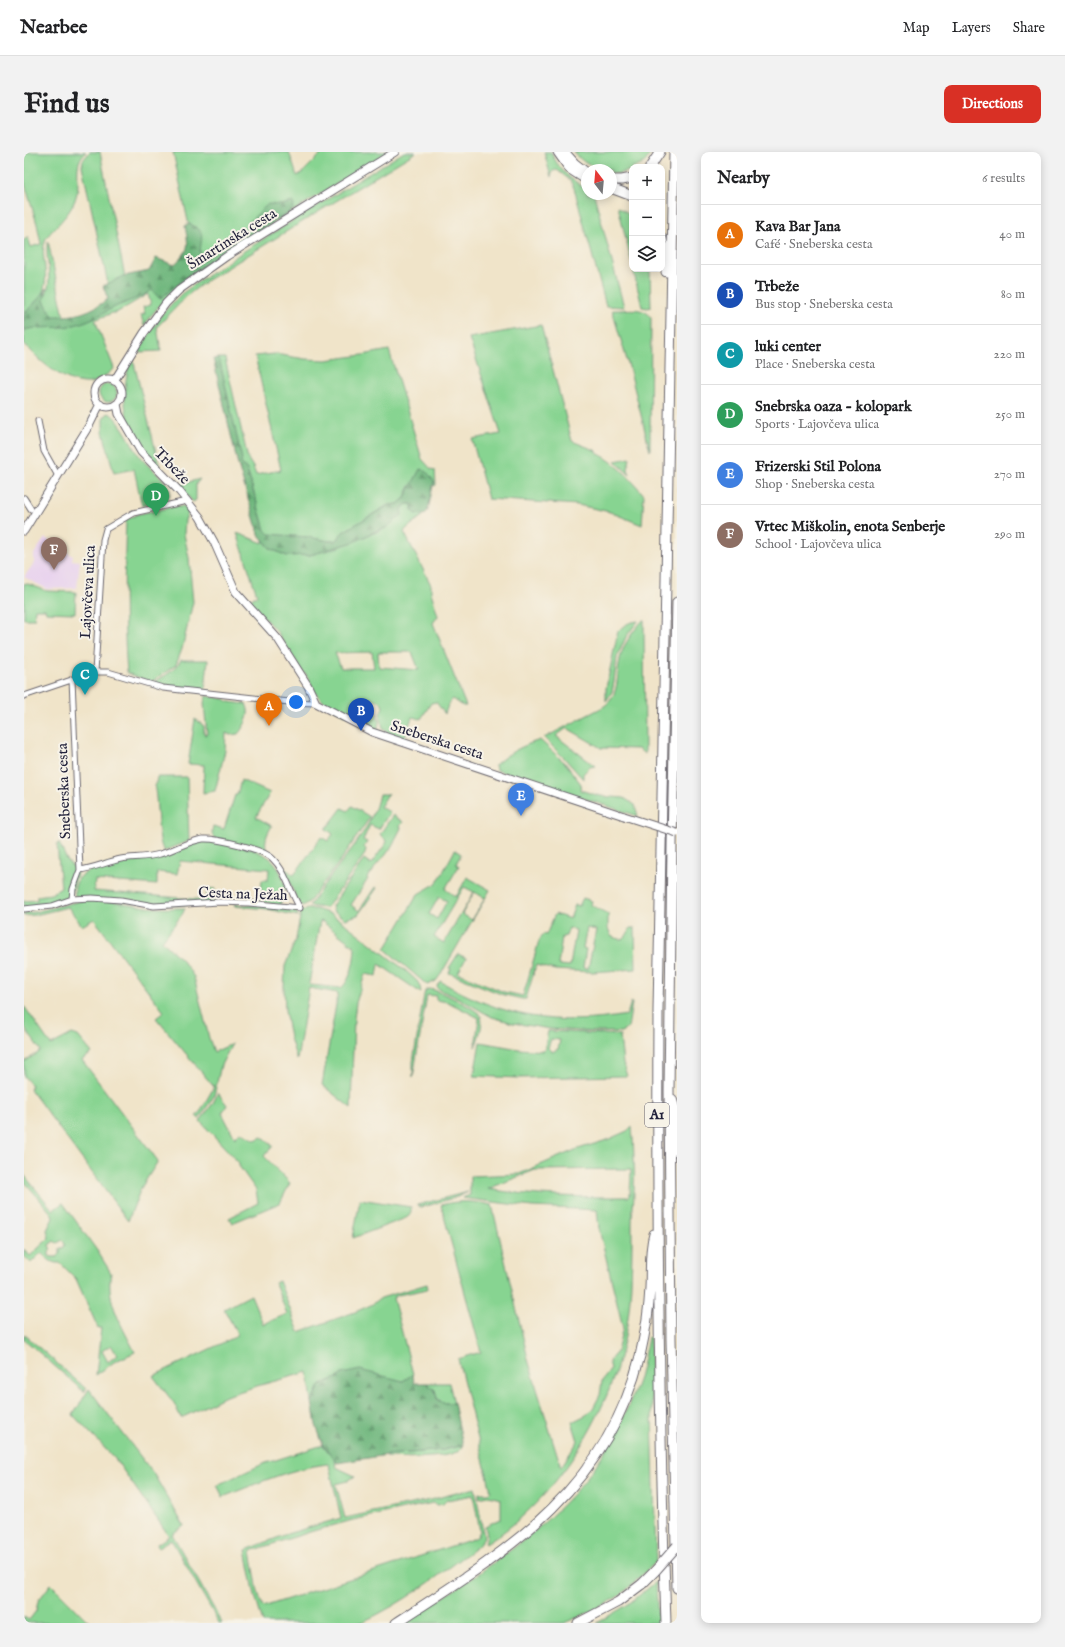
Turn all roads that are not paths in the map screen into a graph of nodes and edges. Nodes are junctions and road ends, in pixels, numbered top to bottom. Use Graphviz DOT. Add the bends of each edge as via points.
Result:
graph roads {
  1 [pos="395,152"];
  2 [pos="558,152"];
  3 [pos="565,152"];
  4 [pos="660,152"];
  5 [pos="674,152"];
  6 [pos="652,164"];
  7 [pos="581,168"];
  8 [pos="581,176"];
  9 [pos="629,179"];
  10 [pos="617,180"];
  11 [pos="617,190"];
  12 [pos="629,195"];
  13 [pos="665,254"];
  14 [pos="671,306"];
  15 [pos="114,381"];
  16 [pos="100,404"];
  17 [pos="117,404"];
  18 [pos="38,421"];
  19 [pos="58,476"];
  20 [pos="24,498"];
  21 [pos="187,500"];
  22 [pos="24,508"];
  23 [pos="33,511"];
  24 [pos="24,531"];
  25 [pos="677,602"];
  26 [pos="96,672"];
  27 [pos="72,680"];
  28 [pos="24,696"];
  29 [pos="316,703"];
  30 [pos="677,833"];
  31 [pos="80,870"];
  32 [pos="72,899"];
  33 [pos="24,908"];
  34 [pos="669,1091"];
  35 [pos="677,1151"];
  36 [pos="658,1221"];
  37 [pos="677,1546"];
  38 [pos="677,1588"];
  39 [pos="677,1595"];
  40 [pos="396,1623"];
  41 [pos="578,1623"];
  42 [pos="666,1623"];
  1 -- 15 [label="street, Šmartinska cesta" via="227,256 179,290 144,333"];
  2 -- 8 [label="highway" via="570,168"];
  3 -- 7 [label="highway"];
  4 -- 6 [label="highway"];
  5 -- 14 [label="highway, A1"];
  9 -- 10 [label="highway"];
  11 -- 12 [label="highway"];
  13 -- 14 [label="highway" via="666,286"];
  14 -- 36 [label="highway, A1" via="660,842"];
  15 -- 16 [label="street" via="106,380 98,384 94,392"];
  15 -- 17 [label="street" via="118,383 122,392"];
  16 -- 17 [label="street" via="108,407"];
  16 -- 19 [label="street"];
  17 -- 21 [label="street, Trbeže" via="119,414 141,452"];
  18 -- 19 [label="street" via="44,451"];
  19 -- 23 [label="street"];
  20 -- 23 [label="street"];
  21 -- 26 [label="street, Lajovčeva ulica" via="137,512 106,529 103,540"];
  21 -- 29 [label="street, Trbeže" via="210,534 236,592 278,639"];
  22 -- 23 [label="street"];
  23 -- 24 [label="street"];
  25 -- 34 [label="highway, A1"];
  26 -- 27 [label="street, Sneberska cesta"];
  26 -- 29 [label="street, Sneberska cesta" via="108,672 163,688"];
  27 -- 28 [label="street, Sneberska cesta"];
  27 -- 31 [label="street, Sneberska cesta"];
  29 -- 30 [label="street, Sneberska cesta, bridge" via="372,732"];
  31 -- 32 [label="street, Sneberska cesta"];
  31 -- 32 [label="street, Cesta na Ježah" via="123,859 155,855 192,841 210,839 251,848 272,858 283,873 300,908 219,902 154,906 120,900"];
  32 -- 33 [label="street, Cesta na Ježah" via="52,906"];
  34 -- 35 [label="highway" via="676,1112"];
  34 -- 38 [label="highway, A1" via="671,1346"];
  36 -- 40 [label="highway" via="652,1241 648,1310 639,1358 623,1405 601,1449 571,1489 533,1527 480,1567"];
  36 -- 42 [label="highway, A1"];
  37 -- 41 [label="highway, bridge" via="642,1584 604,1610"];
  38 -- 39 [label="highway, A1"];
}
